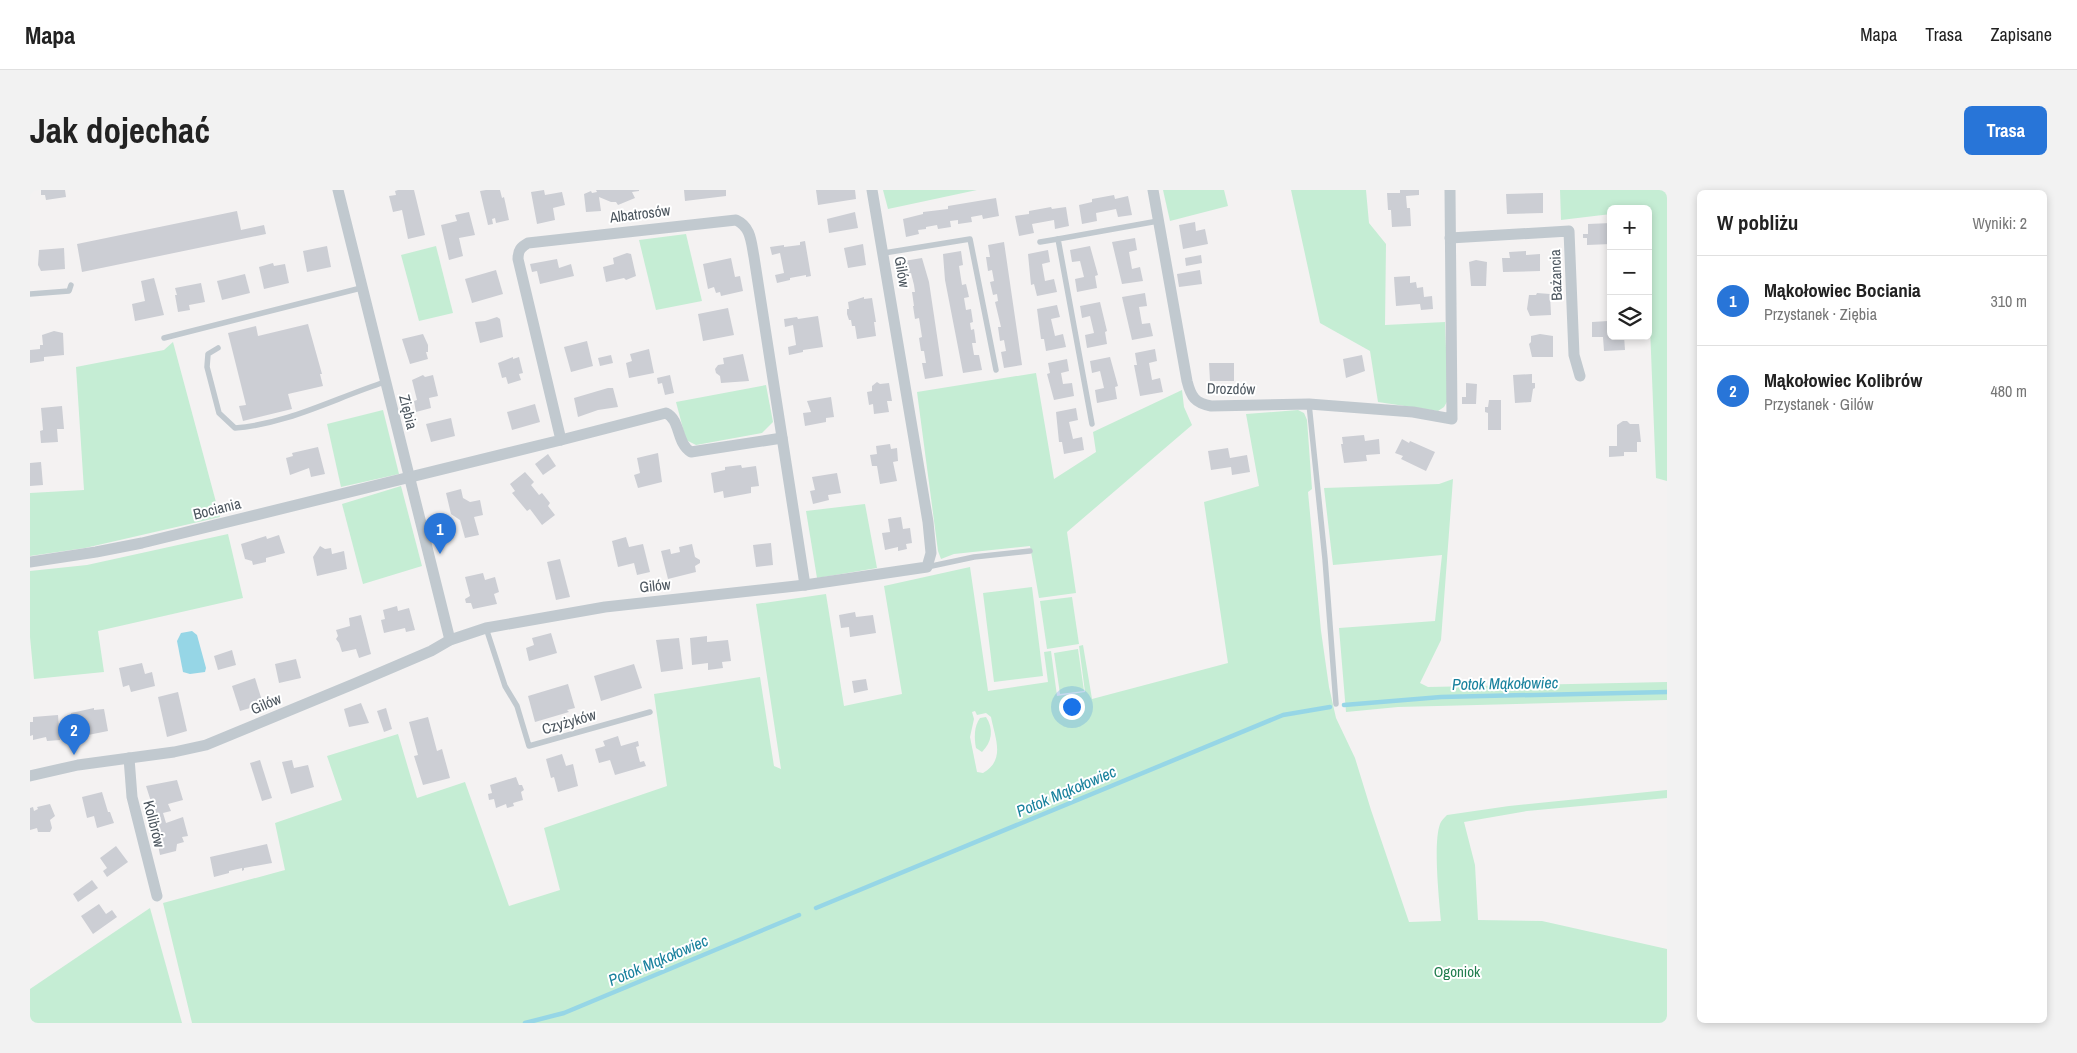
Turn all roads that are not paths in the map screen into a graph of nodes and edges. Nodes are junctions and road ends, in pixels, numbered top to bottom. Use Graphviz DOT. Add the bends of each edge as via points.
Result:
graph roads {
  1 [pos="338,190"];
  2 [pos="872,190"];
  3 [pos="1153,190"];
  4 [pos="1450,190"];
  5 [pos="1158,222"];
  6 [pos="1450,238"];
  7 [pos="1058,239"];
  8 [pos="1040,242"];
  9 [pos="884,253"];
  10 [pos="71,285"];
  11 [pos="361,288"];
  12 [pos="30,294"];
  13 [pos="164,338"];
  14 [pos="218,348"];
  15 [pos="996,370"];
  16 [pos="1580,376"];
  17 [pos="385,382"];
  18 [pos="1310,404"];
  19 [pos="1092,424"];
  20 [pos="782,438"];
  21 [pos="561,440"];
  22 [pos="409,477"];
  23 [pos="1030,551"];
  24 [pos="30,562"];
  25 [pos="927,567"];
  26 [pos="805,584"];
  27 [pos="486,628"];
  28 [pos="450,640"];
  29 [pos="1336,704"];
  30 [pos="650,712"];
  31 [pos="129,758"];
  32 [pos="30,776"];
  33 [pos="157,896"];
  1 -- 11 [label="street, Ziębia"];
  2 -- 9 [label="street, Gilów"];
  3 -- 5 [label="street, Drozdów"];
  4 -- 6 [label="street"];
  5 -- 7 [label="lane"];
  5 -- 18 [label="street, Drozdów" via="1187,382 1193,399 1211,406"];
  6 -- 16 [label="street, Bażancia" via="1569,231 1574,355"];
  6 -- 18 [label="street, Drozdów" via="1452,419 1413,412"];
  7 -- 8 [label="lane"];
  7 -- 19 [label="lane"];
  9 -- 15 [label="lane" via="970,239"];
  9 -- 25 [label="street, Gilów" via="928,522 931,553"];
  10 -- 12 [label="lane" via="69,291"];
  11 -- 13 [label="lane"];
  11 -- 17 [label="street, Ziębia"];
  14 -- 17 [label="lane" via="208,354 207,366 219,413 234,428 295,417"];
  17 -- 22 [label="street, Ziębia"];
  18 -- 29 [label="lane"];
  20 -- 21 [label="street" via="691,452 684,446 672,416 666,413"];
  20 -- 21 [label="street, Albatrosów" via="749,232 744,223 736,220 522,246 518,259"];
  20 -- 26 [label="street, Albatrosów"];
  21 -- 22 [label="street"];
  22 -- 24 [label="street, Bociania" via="142,543"];
  22 -- 28 [label="street, Ziębia"];
  23 -- 25 [label="lane" via="974,557"];
  25 -- 26 [label="street, Gilów"];
  26 -- 27 [label="street, Gilów" via="605,607"];
  27 -- 28 [label="street, Gilów"];
  27 -- 30 [label="lane, Czyżyków" via="529,746"];
  28 -- 31 [label="street, Gilów" via="431,651 206,745"];
  31 -- 32 [label="street, Gilów"];
  31 -- 33 [label="street, Kolibrów" via="132,797"];
}
